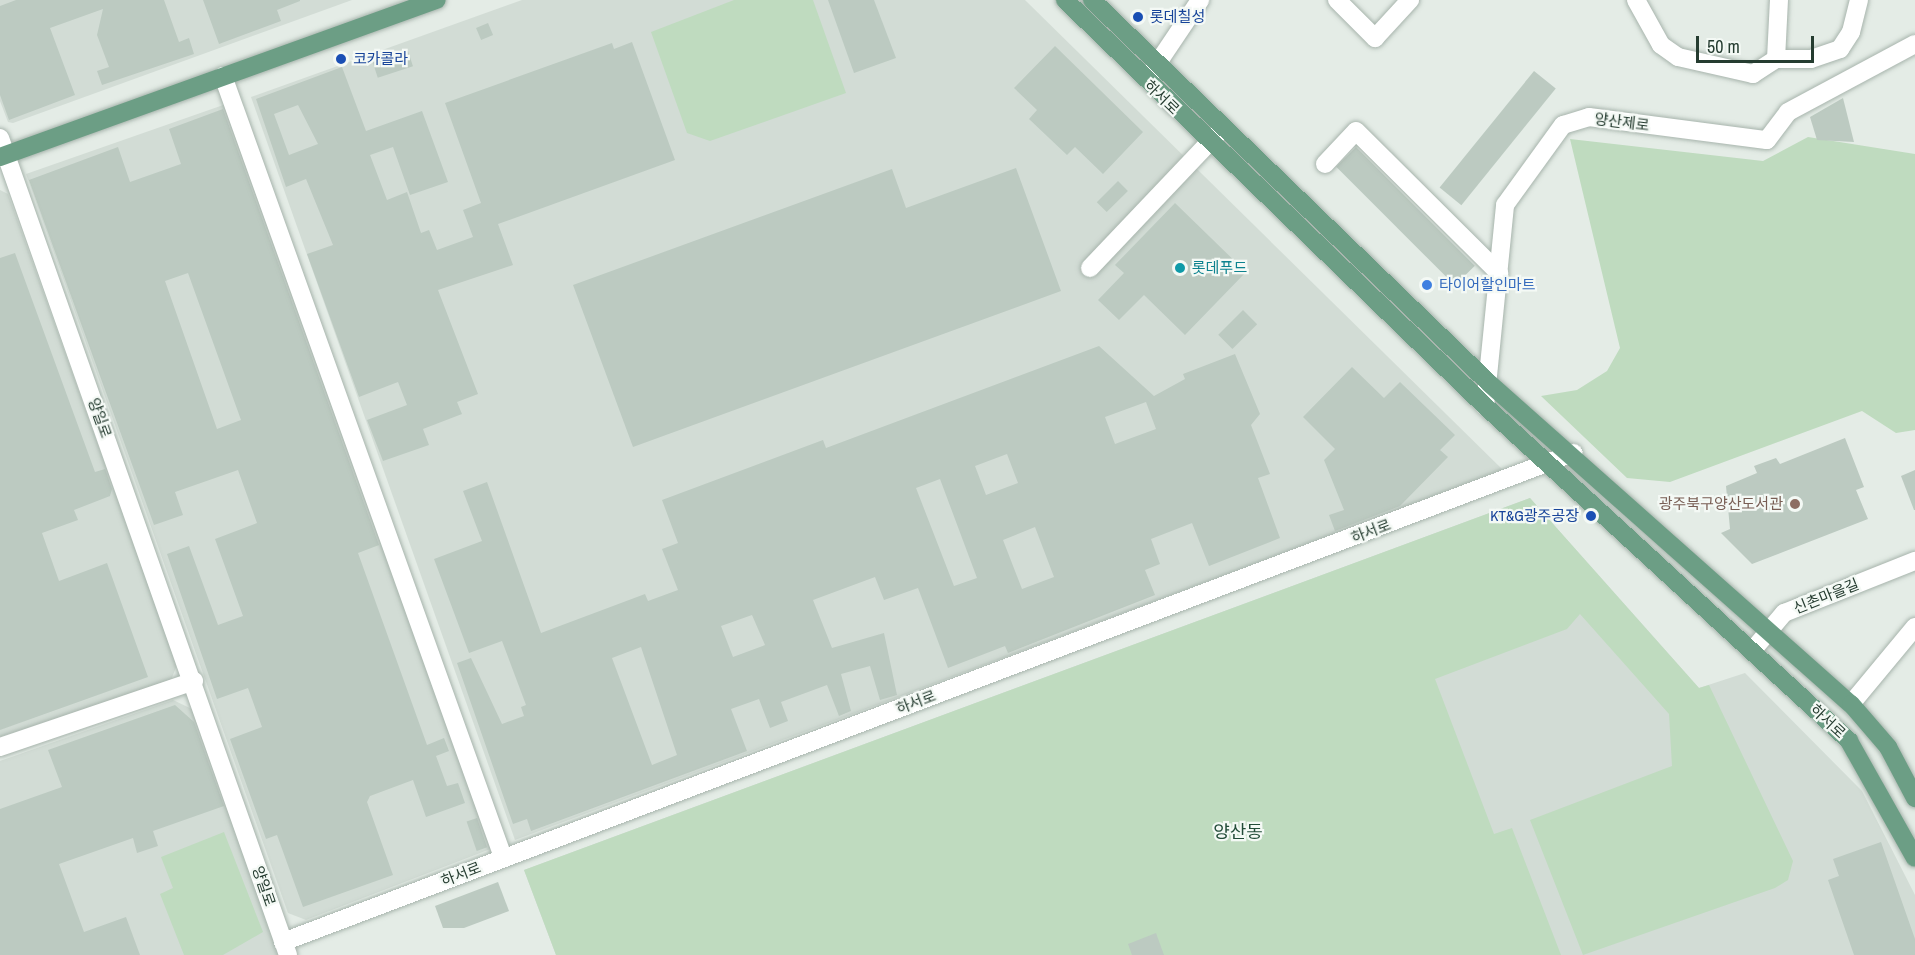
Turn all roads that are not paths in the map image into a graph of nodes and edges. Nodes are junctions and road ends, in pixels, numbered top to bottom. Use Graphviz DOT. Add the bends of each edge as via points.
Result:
graph roads {
  1 [pos="437,0"];
  2 [pos="1065,0"];
  3 [pos="1092,0"];
  4 [pos="1200,0"];
  5 [pos="1337,0"];
  6 [pos="1410,0"];
  7 [pos="1636,0"];
  8 [pos="1779,0"];
  9 [pos="1859,0"];
  10 [pos="1915,44"];
  11 [pos="1776,59"];
  12 [pos="1158,62"];
  13 [pos="223,76"];
  14 [pos="1145,81"];
  15 [pos="1224,126"];
  16 [pos="1209,142"];
  17 [pos="2,150"];
  18 [pos="1325,164"];
  19 [pos="1090,268"];
  20 [pos="1499,273"];
  21 [pos="1490,384"];
  22 [pos="1485,406"];
  23 [pos="1573,453"];
  24 [pos="1549,464"];
  25 [pos="1915,561"];
  26 [pos="1915,627"];
  27 [pos="1769,629"];
  28 [pos="1752,651"];
  29 [pos="194,681"];
  30 [pos="1851,704"];
  31 [pos="0,747"];
  32 [pos="1915,798"];
  33 [pos="503,857"];
  34 [pos="1915,858"];
  35 [pos="285,949"];
  1 -- 13 [label="main road, 양일로"];
  2 -- 14 [label="main road, 하서로"];
  3 -- 12 [label="main road, 하서로"];
  4 -- 12 [label="street"];
  5 -- 6 [label="street" via="1375,38"];
  7 -- 11 [label="street" via="1660,45 1678,57 1752,74"];
  8 -- 11 [label="street"];
  9 -- 11 [label="street" via="1851,32 1840,49 1811,59"];
  10 -- 20 [label="street, 양산제로" via="1788,112 1767,140 1589,117 1563,125 1505,205"];
  12 -- 14 [label="street"];
  12 -- 15 [label="main road, 하서로"];
  13 -- 17 [label="main road, 양일로"];
  13 -- 33 [label="street"];
  14 -- 16 [label="main road, 하서로"];
  15 -- 16 [label="street"];
  15 -- 21 [label="main road, 하서로"];
  16 -- 19 [label="street"];
  16 -- 22 [label="main road, 하서로"];
  17 -- 29 [label="street, 양일로"];
  18 -- 20 [label="street" via="1356,131"];
  20 -- 21 [label="street, 양산제로"];
  21 -- 22 [label="street, 양산제로"];
  21 -- 23 [label="main road, 하서로"];
  22 -- 24 [label="main road, 하서로"];
  23 -- 24 [label="street, 하서로"];
  23 -- 27 [label="main road, 하서로"];
  24 -- 28 [label="main road, 하서로"];
  24 -- 33 [label="street, 하서로"];
  25 -- 27 [label="street, 신촌마을길" via="1784,613"];
  26 -- 30 [label="street"];
  27 -- 28 [label="street, 신촌마을길"];
  27 -- 30 [label="main road, 하서로"];
  28 -- 34 [label="main road, 하서로" via="1849,741"];
  29 -- 31 [label="street"];
  29 -- 35 [label="street, 양일로"];
  30 -- 32 [label="main road, 하서로" via="1888,747"];
  33 -- 35 [label="street, 하서로"];
}
